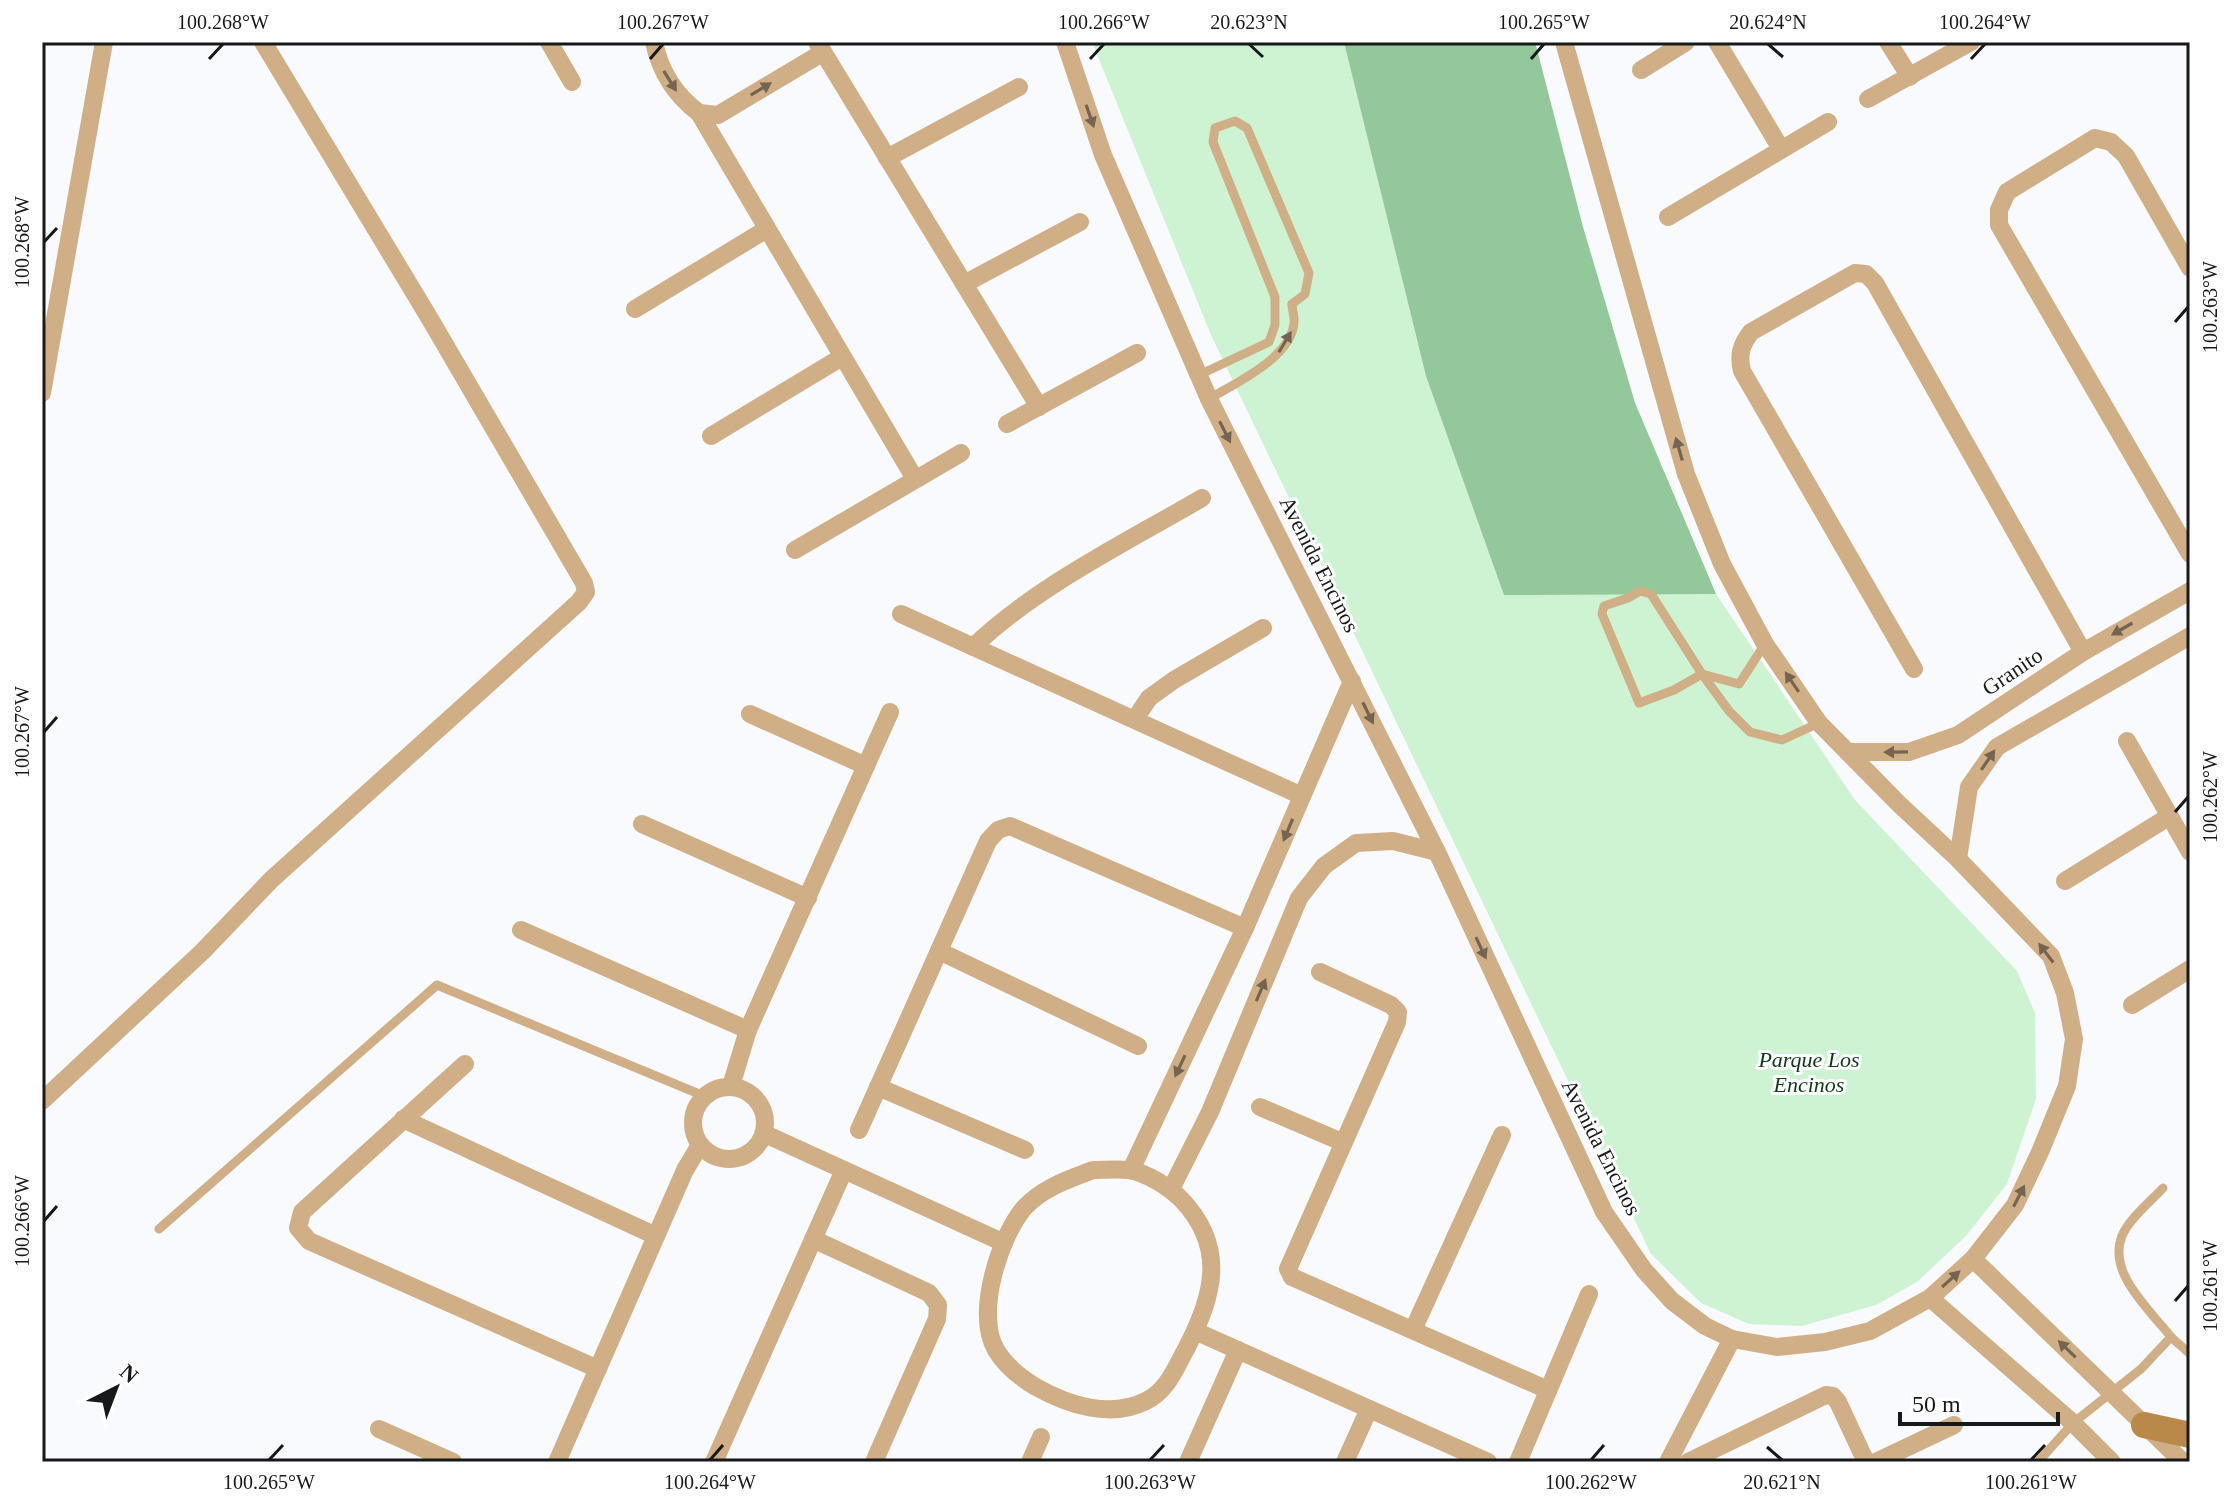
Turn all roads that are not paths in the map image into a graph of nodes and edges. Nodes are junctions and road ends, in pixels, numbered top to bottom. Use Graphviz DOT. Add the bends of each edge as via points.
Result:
graph roads {
  1 [pos="104,42"];
  2 [pos="263,42"];
  3 [pos="549,42"];
  4 [pos="654,42"];
  5 [pos="1065,42"];
  6 [pos="1564,42"];
  7 [pos="1686,42"];
  8 [pos="1717,42"];
  9 [pos="1888,42"];
  10 [pos="1971,42"];
  11 [pos="819,48"];
  12 [pos="1641,70"];
  13 [pos="1910,77"];
  14 [pos="572,82"];
  15 [pos="1019,87"];
  16 [pos="1868,99"];
  17 [pos="699,113"];
  18 [pos="1828,122"];
  19 [pos="1781,149"];
  20 [pos="887,158"];
  21 [pos="1668,217"];
  22 [pos="1080,222"];
  23 [pos="767,229"];
  24 [pos="2190,268"];
  25 [pos="964,284"];
  26 [pos="1275,297"];
  27 [pos="1292,304"];
  28 [pos="635,309"];
  29 [pos="1137,353"];
  30 [pos="842,357"];
  31 [pos="1199,375"];
  32 [pos="42,393"];
  33 [pos="1209,399"];
  34 [pos="1039,407"];
  35 [pos="1007,424"];
  36 [pos="711,436"];
  37 [pos="961,453"];
  38 [pos="915,479"];
  39 [pos="1202,498"];
  40 [pos="795,550"];
  41 [pos="2190,554"];
  42 [pos="2190,591"];
  43 [pos="901,614"];
  44 [pos="1263,628"];
  45 [pos="2190,636"];
  46 [pos="1765,644"];
  47 [pos="973,647"];
  48 [pos="2083,652"];
  49 [pos="1914,669"];
  50 [pos="1702,674"];
  51 [pos="1352,681"];
  52 [pos="890,712"];
  53 [pos="750,714"];
  54 [pos="1135,719"];
  55 [pos="1819,723"];
  56 [pos="2127,741"];
  57 [pos="1848,752"];
  58 [pos="866,766"];
  59 [pos="1302,796"];
  60 [pos="2170,816"];
  61 [pos="642,824"];
  62 [pos="1437,852"];
  63 [pos="2190,852"];
  64 [pos="1958,859"];
  65 [pos="2065,881"];
  66 [pos="808,898"];
  67 [pos="1245,928"];
  68 [pos="521,930"];
  69 [pos="939,951"];
  70 [pos="2190,969"];
  71 [pos="1320,972"];
  72 [pos="2132,1005"];
  73 [pos="748,1030"];
  74 [pos="1138,1046"];
  75 [pos="465,1064"];
  76 [pos="731,1086"];
  77 [pos="878,1087"];
  78 [pos="704,1096"];
  79 [pos="42,1101"];
  80 [pos="1260,1107"];
  81 [pos="403,1119"];
  82 [pos="859,1130"];
  83 [pos="765,1134"];
  84 [pos="1502,1135"];
  85 [pos="1342,1142"];
  86 [pos="700,1145"];
  87 [pos="1025,1150"];
  88 [pos="844,1170"];
  89 [pos="1131,1170"];
  90 [pos="2163,1188"];
  91 [pos="1171,1189"];
  92 [pos="159,1229"];
  93 [pos="656,1236"];
  94 [pos="813,1239"];
  95 [pos="1002,1242"];
  96 [pos="1973,1259"];
  97 [pos="1589,1294"];
  98 [pos="1930,1298"];
  99 [pos="1413,1330"];
  100 [pos="1195,1331"];
  101 [pos="2171,1337"];
  102 [pos="1732,1339"];
  103 [pos="1238,1350"];
  104 [pos="2190,1354"];
  105 [pos="598,1369"];
  106 [pos="1548,1390"];
  107 [pos="2110,1391"];
  108 [pos="1369,1409"];
  109 [pos="2073,1423"];
  110 [pos="1954,1425"];
  111 [pos="2144,1425"];
  112 [pos="379,1429"];
  113 [pos="2190,1435"];
  114 [pos="1041,1437"];
  115 [pos="453,1462"];
  116 [pos="557,1462"];
  117 [pos="714,1462"];
  118 [pos="874,1462"];
  119 [pos="1030,1462"];
  120 [pos="1188,1462"];
  121 [pos="1345,1462"];
  122 [pos="1488,1462"];
  123 [pos="1518,1462"];
  124 [pos="1668,1462"];
  125 [pos="1688,1462"];
  126 [pos="1866,1462"];
  127 [pos="1876,1462"];
  128 [pos="2038,1462"];
  129 [pos="2112,1462"];
  130 [pos="2183,1462"];
  1 -- 32 [label="street"];
  2 -- 79 [label="street" via="586,592 271,880"];
  3 -- 14 [label="street"];
  4 -- 17 [label="street, one-way" via="672,87"];
  5 -- 31 [label="street, Avenida Encinos, one-way" via="1103,155"];
  46 -- 6 [label="street, Avenida Encinos, one-way" via="1722,564 1686,474"];
  7 -- 12 [label="street"];
  8 -- 19 [label="street"];
  9 -- 13 [label="street"];
  10 -- 13 [label="street"];
  17 -- 11 [label="street, one-way" via="718,115"];
  11 -- 20 [label="street"];
  13 -- 16 [label="street"];
  15 -- 20 [label="street"];
  17 -- 23 [label="street"];
  18 -- 19 [label="street"];
  19 -- 21 [label="street"];
  20 -- 25 [label="street"];
  22 -- 25 [label="street"];
  23 -- 28 [label="street"];
  23 -- 30 [label="street"];
  24 -- 41 [label="street" via="2126,156 2111,142 2095,138 2007,192 1999,210 1999,225"];
  25 -- 34 [label="street"];
  26 -- 27 [label="lane"];
  26 -- 27 [label="lane" via="1213,142 1215,128 1235,121 1247,128 1309,273 1305,294"];
  26 -- 31 [label="lane" via="1269,342"];
  33 -- 27 [label="lane, one-way" via="1252,374 1287,343 1294,324"];
  29 -- 34 [label="street"];
  30 -- 36 [label="street"];
  30 -- 38 [label="street"];
  31 -- 33 [label="street, Avenida Encinos"];
  33 -- 51 [label="street, Avenida Encinos, one-way"];
  34 -- 35 [label="street"];
  37 -- 38 [label="street"];
  38 -- 40 [label="street"];
  39 -- 47 [label="street" via="1037,596"];
  42 -- 48 [label="street, Granito, one-way"];
  43 -- 47 [label="street"];
  44 -- 54 [label="street" via="1174,680 1149,698"];
  64 -- 45 [label="street, one-way" via="1969,787 1997,747"];
  46 -- 50 [label="lane" via="1739,684"];
  55 -- 46 [label="street, Avenida Encinos, one-way"];
  47 -- 54 [label="street"];
  48 -- 49 [label="street" via="1875,283 1866,274 1855,273 1751,332 1739,358"];
  48 -- 57 [label="street, Granito, one-way" via="1958,735 1909,752"];
  50 -- 50 [label="lane" via="1651,594 1640,591 1604,606 1602,614 1639,703"];
  50 -- 55 [label="lane" via="1750,732 1782,740"];
  51 -- 59 [label="street"];
  51 -- 62 [label="street, Avenida Encinos, one-way"];
  52 -- 58 [label="street"];
  53 -- 58 [label="street"];
  54 -- 59 [label="street"];
  55 -- 57 [label="street, Avenida Encinos"];
  56 -- 60 [label="street"];
  57 -- 64 [label="street, Avenida Encinos"];
  58 -- 66 [label="street"];
  59 -- 67 [label="street, one-way"];
  60 -- 63 [label="street"];
  60 -- 65 [label="street"];
  61 -- 66 [label="street"];
  91 -- 62 [label="street, one-way" via="1210,1112 1299,898 1324,866 1356,843 1393,841"];
  62 -- 102 [label="street, Avenida Encinos, one-way" via="1604,1212 1672,1301"];
  96 -- 64 [label="street, Avenida Encinos, one-way" via="2015,1205 2040,1152 2067,1086 2074,1039 2051,956"];
  66 -- 73 [label="street"];
  67 -- 69 [label="street" via="1010,826 988,841"];
  67 -- 89 [label="street, one-way"];
  68 -- 73 [label="street"];
  69 -- 74 [label="street"];
  69 -- 77 [label="street"];
  70 -- 72 [label="street"];
  71 -- 85 [label="street" via="1398,1012"];
  73 -- 76 [label="street"];
  75 -- 81 [label="street"];
  76 -- 78 [label="street"];
  76 -- 83 [label="street" via="747,1090 760,1102"];
  77 -- 82 [label="street"];
  77 -- 87 [label="street"];
  78 -- 86 [label="street" via="694,1111 693,1129"];
  78 -- 92 [label="lane" via="437,985"];
  80 -- 85 [label="street"];
  81 -- 93 [label="street"];
  81 -- 105 [label="street" via="302,1212 298,1228 309,1241"];
  83 -- 86 [label="street" via="757,1148 728,1160 712,1156"];
  83 -- 88 [label="street"];
  84 -- 99 [label="street"];
  85 -- 99 [label="street" via="1288,1269 1300,1282"];
  86 -- 93 [label="street"];
  88 -- 94 [label="street"];
  88 -- 95 [label="street"];
  89 -- 91 [label="street"];
  89 -- 95 [label="street" via="1093,1170 1056,1183 1025,1207"];
  90 -- 101 [label="lane" via="2123,1233 2118,1254 2125,1279"];
  91 -- 100 [label="street" via="1198,1217 1212,1252 1211,1283"];
  93 -- 105 [label="street"];
  94 -- 117 [label="street"];
  94 -- 118 [label="street" via="929,1293 938,1305 937,1319"];
  95 -- 100 [label="street" via="986,1311 995,1349 1021,1378 1045,1392 1084,1408 1148,1401 1167,1386"];
  98 -- 96 [label="street, Avenida Encinos, one-way"];
  107 -- 96 [label="street, one-way"];
  97 -- 106 [label="street"];
  98 -- 102 [label="street, Avenida Encinos" via="1870,1331 1825,1342 1777,1347"];
  98 -- 109 [label="street"];
  99 -- 106 [label="street"];
  100 -- 103 [label="street"];
  101 -- 104 [label="lane"];
  101 -- 107 [label="lane" via="2141,1369"];
  102 -- 124 [label="street"];
  103 -- 108 [label="street"];
  103 -- 120 [label="street"];
  105 -- 116 [label="street"];
  106 -- 123 [label="street"];
  107 -- 109 [label="lane"];
  107 -- 111 [label="street"];
  108 -- 121 [label="street"];
  108 -- 122 [label="street"];
  109 -- 128 [label="lane"];
  109 -- 129 [label="street"];
  110 -- 127 [label="street"];
  111 -- 113 [label="main road"];
  111 -- 130 [label="street"];
  112 -- 115 [label="street"];
  114 -- 119 [label="street"];
  125 -- 126 [label="street" via="1826,1395 1838,1402"];
}
